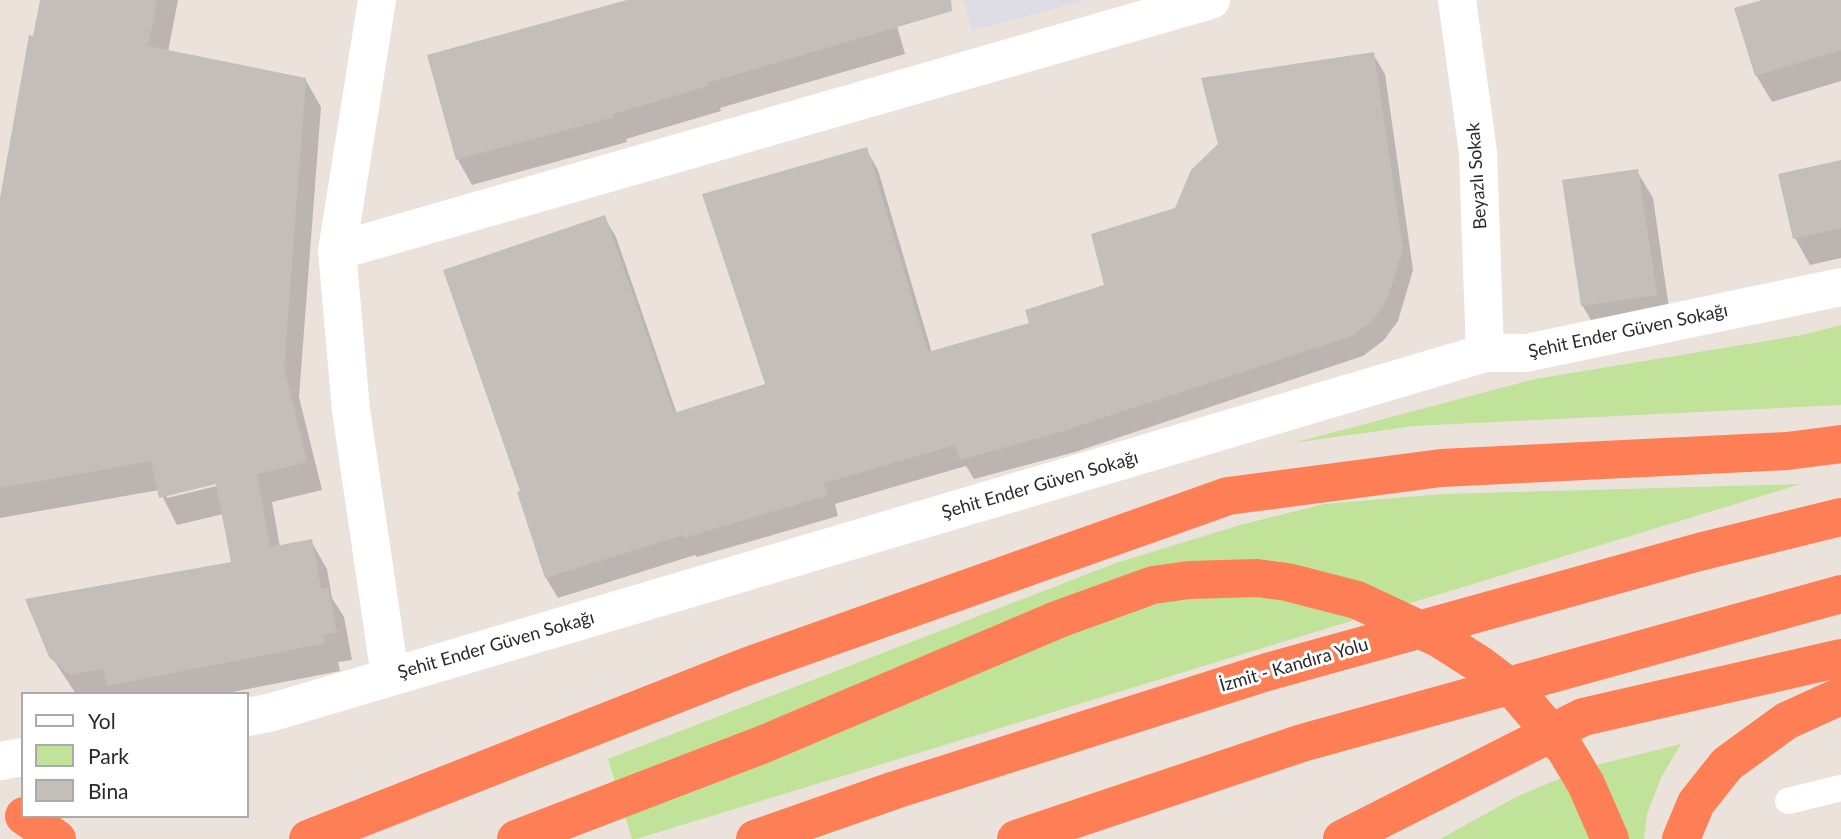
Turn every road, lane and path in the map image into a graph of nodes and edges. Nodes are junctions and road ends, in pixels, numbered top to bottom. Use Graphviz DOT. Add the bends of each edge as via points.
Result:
graph roads {
  1 [pos="377,0"];
  2 [pos="1211,0"];
  3 [pos="1457,0"];
  4 [pos="337,251"];
  5 [pos="1841,287"];
  6 [pos="1485,353"];
  7 [pos="1841,444"];
  8 [pos="1841,517"];
  9 [pos="1841,594"];
  10 [pos="1841,658"];
  11 [pos="390,676"];
  12 [pos="1841,696"];
  13 [pos="248,717"];
  14 [pos="21,757"];
  15 [pos="0,761"];
  16 [pos="1841,788"];
  17 [pos="1788,801"];
  18 [pos="0,802"];
  19 [pos="21,815"];
  20 [pos="26,818"];
  21 [pos="19,839"];
  22 [pos="57,839"];
  23 [pos="308,839"];
  24 [pos="516,839"];
  25 [pos="755,839"];
  26 [pos="1016,839"];
  27 [pos="1342,839"];
  28 [pos="1610,839"];
  29 [pos="1681,839"];
  1 -- 4 [label="street"];
  2 -- 4 [label="street"];
  3 -- 6 [label="street, Beyazlı Sokak" via="1478,152"];
  4 -- 11 [label="street" via="351,410"];
  5 -- 6 [label="street, Şehit Ender Güven Sokağı" via="1526,353"];
  6 -- 11 [label="street, Şehit Ender Güven Sokağı"];
  7 -- 23 [label="highway" via="1787,451 1441,468 1228,496 748,666"];
  8 -- 25 [label="highway, İzmit - Kandıra Yolu" via="1267,672"];
  9 -- 26 [label="highway" via="1302,743"];
  10 -- 27 [label="highway" via="1583,717"];
  11 -- 13 [label="street, Şehit Ender Güven Sokağı"];
  12 -- 29 [label="highway" via="1787,721 1727,764 1696,803"];
  14 -- 15 [label="street"];
  16 -- 17 [label="lane"];
  18 -- 19 [label="highway"];
  18 -- 21 [label="highway"];
  20 -- 22 [label="highway"];
  24 -- 28 [label="highway" via="764,744 1059,619 1153,585 1257,578 1357,600 1438,638 1479,664 1516,692 1565,749"];
}
